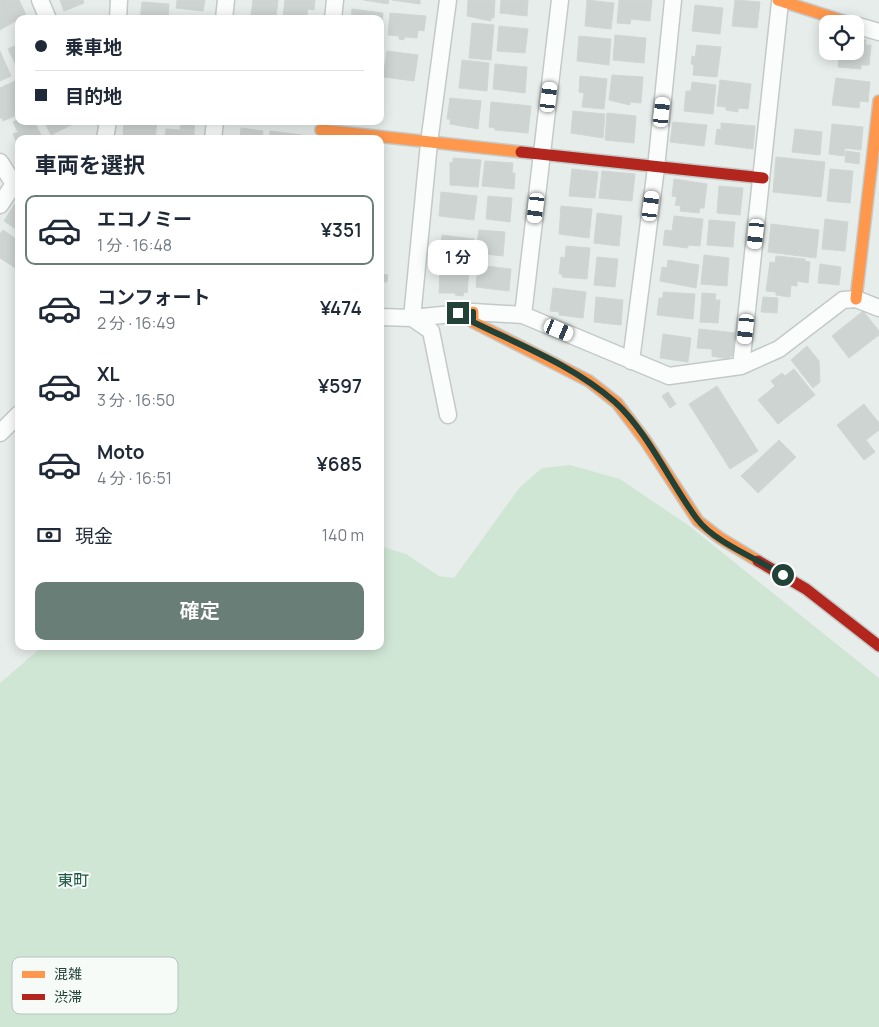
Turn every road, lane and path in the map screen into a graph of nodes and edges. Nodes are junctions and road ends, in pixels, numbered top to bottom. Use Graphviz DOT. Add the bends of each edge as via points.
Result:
graph roads {
  1 [pos="40,0"];
  2 [pos="119,0"];
  3 [pos="226,0"];
  4 [pos="335,0"];
  5 [pos="448,0"];
  6 [pos="560,0"];
  7 [pos="673,0"];
  8 [pos="779,1"];
  9 [pos="46,15"];
  10 [pos="118,15"];
  11 [pos="224,15"];
  12 [pos="333,15"];
  13 [pos="825,15"];
  14 [pos="864,27"];
  15 [pos="879,32"];
  16 [pos="879,101"];
  17 [pos="321,130"];
  18 [pos="363,135"];
  19 [pos="384,138"];
  20 [pos="429,143"];
  21 [pos="543,155"];
  22 [pos="0,162"];
  23 [pos="656,168"];
  24 [pos="763,178"];
  25 [pos="15,183"];
  26 [pos="15,185"];
  27 [pos="0,206"];
  28 [pos="856,299"];
  29 [pos="879,308"];
  30 [pos="473,312"];
  31 [pos="523,315"];
  32 [pos="384,316"];
  33 [pos="412,318"];
  34 [pos="631,361"];
  35 [pos="741,366"];
  36 [pos="448,415"];
  37 [pos="15,418"];
  38 [pos="0,433"];
  39 [pos="879,646"];
  1 -- 9 [label="street"];
  2 -- 10 [label="street"];
  3 -- 11 [label="street"];
  4 -- 12 [label="street"];
  5 -- 20 [label="street"];
  6 -- 21 [label="street"];
  7 -- 23 [label="street"];
  8 -- 13 [label="street"];
  8 -- 24 [label="street"];
  14 -- 15 [label="street"];
  16 -- 28 [label="street"];
  17 -- 18 [label="street"];
  19 -- 20 [label="street"];
  20 -- 21 [label="street"];
  20 -- 33 [label="street"];
  21 -- 23 [label="street"];
  21 -- 31 [label="street"];
  22 -- 25 [label="street"];
  23 -- 24 [label="street"];
  23 -- 34 [label="street"];
  24 -- 35 [label="street"];
  26 -- 27 [label="street"];
  28 -- 29 [label="street"];
  28 -- 35 [label="street" via="843,300 779,349"];
  30 -- 31 [label="street"];
  30 -- 33 [label="street"];
  30 -- 39 [label="street" via="473,322 589,381 617,404 646,440 698,521 806,590"];
  31 -- 34 [label="street"];
  32 -- 33 [label="street"];
  33 -- 36 [label="street" via="431,331"];
  34 -- 35 [label="street" via="670,376"];
  37 -- 38 [label="street"];
}
